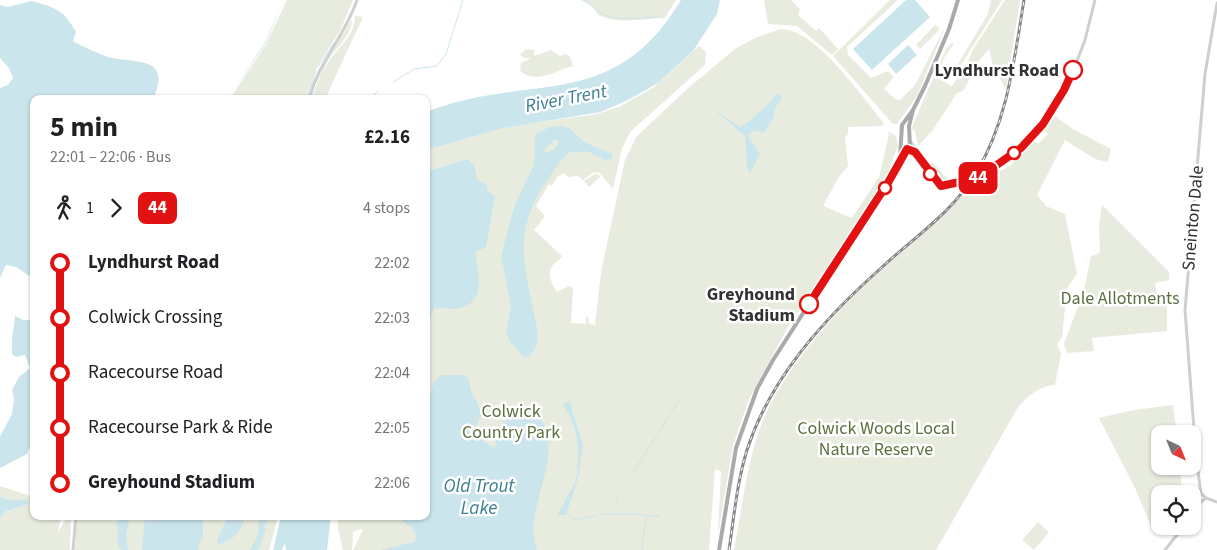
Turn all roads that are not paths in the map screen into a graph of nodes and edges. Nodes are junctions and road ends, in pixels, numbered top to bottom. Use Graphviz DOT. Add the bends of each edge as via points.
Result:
graph roads {
  1 [pos="356,0"];
  2 [pos="958,0"];
  3 [pos="1095,0"];
  4 [pos="1217,3"];
  5 [pos="310,95"];
  6 [pos="913,110"];
  7 [pos="900,136"];
  8 [pos="908,136"];
  9 [pos="910,142"];
  10 [pos="902,145"];
  11 [pos="907,149"];
  12 [pos="921,159"];
  13 [pos="900,160"];
  14 [pos="1200,485"];
  15 [pos="1201,494"];
  16 [pos="1206,498"];
  17 [pos="1201,502"];
  18 [pos="1217,502"];
  19 [pos="76,520"];
  20 [pos="1177,535"];
  21 [pos="73,550"];
  22 [pos="719,550"];
  23 [pos="1165,550"];
  1 -- 5 [label="street" via="346,25 315,78"];
  2 -- 6 [label="main road" via="946,38"];
  3 -- 12 [label="street" via="1085,40 1066,86 1033,137 978,178 941,186"];
  4 -- 14 [label="street, Sneinton Dale" via="1205,74 1185,310"];
  6 -- 7 [label="main road" via="902,125"];
  6 -- 8 [label="main road"];
  7 -- 8 [label="main road"];
  7 -- 10 [label="main road"];
  8 -- 9 [label="main road"];
  9 -- 11 [label="main road"];
  9 -- 12 [label="street"];
  10 -- 11 [label="main road"];
  10 -- 13 [label="main road"];
  11 -- 12 [label="street" via="913,150"];
  11 -- 13 [label="main road"];
  13 -- 22 [label="main road" via="757,389 736,448"];
  15 -- 16 [label="street"];
  16 -- 17 [label="street"];
  16 -- 18 [label="street"];
  19 -- 21 [label="street"];
  20 -- 23 [label="street"];
}
